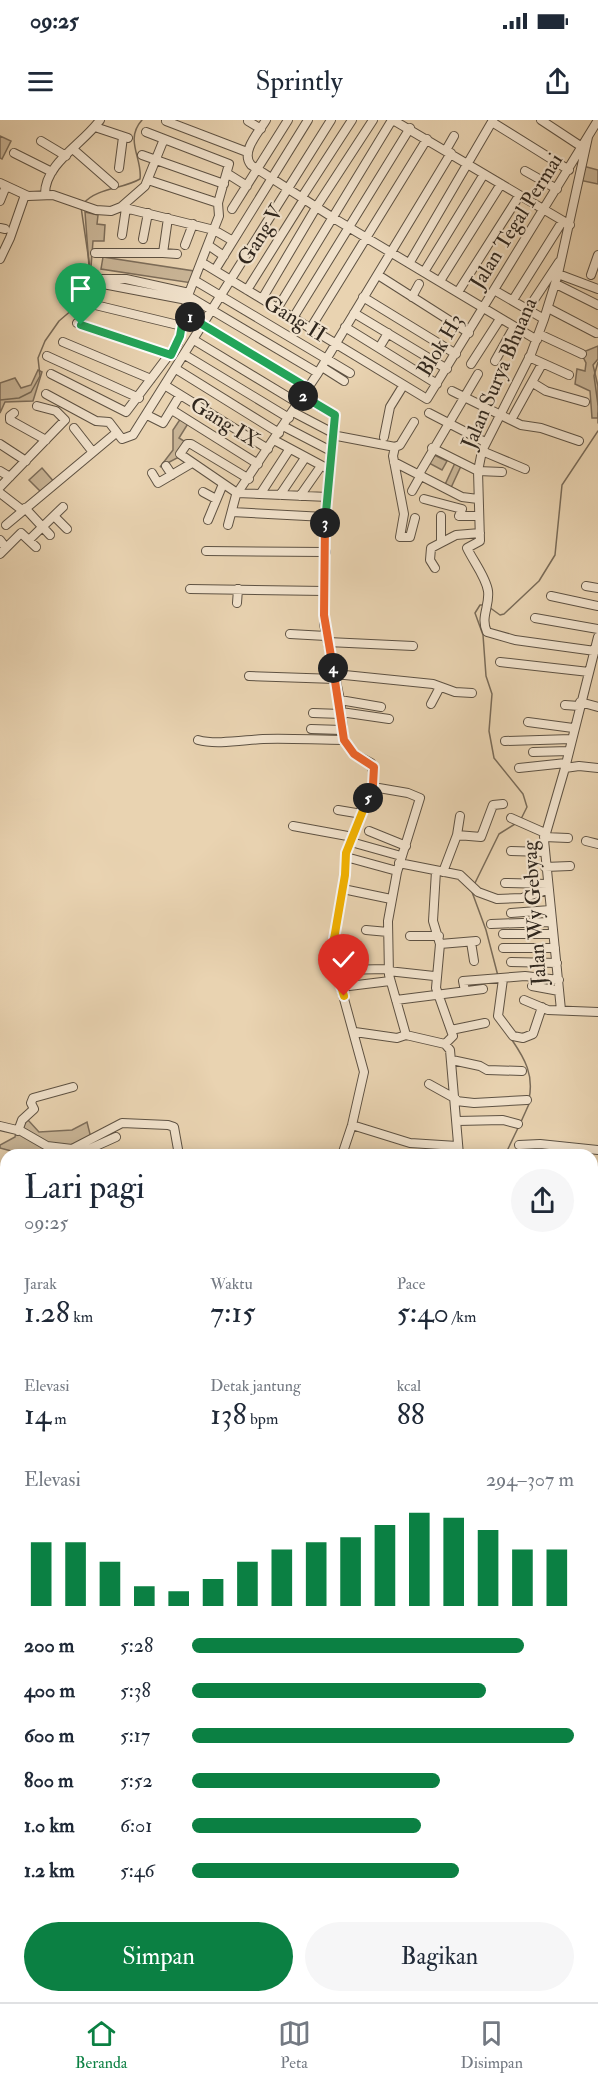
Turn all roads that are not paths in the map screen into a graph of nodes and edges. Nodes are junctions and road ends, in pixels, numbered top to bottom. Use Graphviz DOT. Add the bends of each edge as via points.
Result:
graph roads {
  1 [pos="266,120"];
  2 [pos="288,120"];
  3 [pos="308,120"];
  4 [pos="331,120"];
  5 [pos="352,120"];
  6 [pos="373,120"];
  7 [pos="393,120"];
  8 [pos="541,120"];
  9 [pos="597,120"];
  10 [pos="166,121"];
  11 [pos="248,121"];
  12 [pos="492,121"];
  13 [pos="97,124"];
  14 [pos="410,128"];
  15 [pos="261,129"];
  16 [pos="146,132"];
  17 [pos="454,136"];
  18 [pos="588,137"];
  19 [pos="164,139"];
  20 [pos="427,139"];
  21 [pos="41,141"];
  22 [pos="582,147"];
  23 [pos="74,150"];
  24 [pos="247,152"];
  25 [pos="448,152"];
  26 [pos="14,153"];
  27 [pos="142,155"];
  28 [pos="66,156"];
  29 [pos="155,159"];
  30 [pos="468,164"];
  31 [pos="119,168"];
  32 [pos="256,169"];
  33 [pos="569,170"];
  34 [pos="525,171"];
  35 [pos="52,172"];
  36 [pos="228,174"];
  37 [pos="484,174"];
  38 [pos="271,179"];
  39 [pos="148,180"];
  40 [pos="3,184"];
  41 [pos="224,184"];
  42 [pos="501,184"];
  43 [pos="114,185"];
  44 [pos="247,186"];
  45 [pos="287,189"];
  46 [pos="557,189"];
  47 [pos="45,194"];
  48 [pos="25,195"];
  49 [pos="519,196"];
  50 [pos="303,198"];
  51 [pos="0,201"];
  52 [pos="218,203"];
  53 [pos="317,206"];
  54 [pos="124,208"];
  55 [pos="232,209"];
  56 [pos="542,211"];
  57 [pos="148,213"];
  58 [pos="168,218"];
  59 [pos="334,219"];
  60 [pos="566,223"];
  61 [pos="193,225"];
  62 [pos="349,227"];
  63 [pos="214,230"];
  64 [pos="122,235"];
  65 [pos="366,236"];
  66 [pos="143,239"];
  67 [pos="233,241"];
  68 [pos="185,245"];
  69 [pos="208,245"];
  70 [pos="392,252"];
  71 [pos="95,253"];
  72 [pos="163,253"];
  73 [pos="1,254"];
  74 [pos="177,255"];
  75 [pos="598,255"];
  76 [pos="224,256"];
  77 [pos="560,261"];
  78 [pos="201,262"];
  79 [pos="410,262"];
  80 [pos="215,270"];
  81 [pos="424,272"];
  82 [pos="558,274"];
  83 [pos="378,275"];
  84 [pos="591,275"];
  85 [pos="194,280"];
  86 [pos="231,280"];
  87 [pos="440,281"];
  88 [pos="99,282"];
  89 [pos="419,284"];
  90 [pos="556,284"];
  91 [pos="598,289"];
  92 [pos="247,290"];
  93 [pos="494,290"];
  94 [pos="458,292"];
  95 [pos="222,294"];
  96 [pos="188,296"];
  97 [pos="363,297"];
  98 [pos="412,297"];
  99 [pos="262,299"];
  100 [pos="513,300"];
  101 [pos="87,303"];
  102 [pos="598,305"];
  103 [pos="548,308"];
  104 [pos="212,309"];
  105 [pos="277,309"];
  106 [pos="482,309"];
  107 [pos="528,309"];
  108 [pos="184,313"];
  109 [pos="354,313"];
  110 [pos="292,318"];
  111 [pos="500,319"];
  112 [pos="544,319"];
  113 [pos="77,323"];
  114 [pos="203,325"];
  115 [pos="182,326"];
  116 [pos="345,327"];
  117 [pos="514,327"];
  118 [pos="310,328"];
  119 [pos="388,333"];
  120 [pos="469,333"];
  121 [pos="596,333"];
  122 [pos="538,337"];
  123 [pos="194,340"];
  124 [pos="63,342"];
  125 [pos="335,344"];
  126 [pos="379,348"];
  127 [pos="456,354"];
  128 [pos="582,354"];
  129 [pos="171,355"];
  130 [pos="185,355"];
  131 [pos="47,356"];
  132 [pos="529,357"];
  133 [pos="327,358"];
  134 [pos="495,361"];
  135 [pos="471,364"];
  136 [pos="542,364"];
  137 [pos="176,369"];
  138 [pos="447,369"];
  139 [pos="320,370"];
  140 [pos="350,373"];
  141 [pos="51,374"];
  142 [pos="478,374"];
  143 [pos="568,375"];
  144 [pos="151,379"];
  145 [pos="344,381"];
  146 [pos="532,383"];
  147 [pos="437,384"];
  148 [pos="166,386"];
  149 [pos="403,386"];
  150 [pos="308,388"];
  151 [pos="452,391"];
  152 [pos="46,394"];
  153 [pos="180,395"];
  154 [pos="139,398"];
  155 [pos="464,398"];
  156 [pos="300,400"];
  157 [pos="585,402"];
  158 [pos="37,406"];
  159 [pos="172,410"];
  160 [pos="429,412"];
  161 [pos="14,413"];
  162 [pos="147,415"];
  163 [pos="291,415"];
  164 [pos="500,415"];
  165 [pos="511,420"];
  166 [pos="414,422"];
  167 [pos="447,423"];
  168 [pos="74,428"];
  169 [pos="116,433"];
  170 [pos="279,433"];
  171 [pos="332,434"];
  172 [pos="384,437"];
  173 [pos="46,440"];
  174 [pos="579,441"];
  175 [pos="485,442"];
  176 [pos="0,444"];
  177 [pos="394,447"];
  178 [pos="432,448"];
  179 [pos="268,449"];
  180 [pos="289,450"];
  181 [pos="92,451"];
  182 [pos="331,451"];
  183 [pos="482,451"];
  184 [pos="305,458"];
  185 [pos="26,461"];
  186 [pos="394,462"];
  187 [pos="192,463"];
  188 [pos="258,464"];
  189 [pos="166,466"];
  190 [pos="321,466"];
  191 [pos="525,469"];
  192 [pos="330,470"];
  193 [pos="0,471"];
  194 [pos="478,471"];
  195 [pos="502,472"];
  196 [pos="152,473"];
  197 [pos="420,474"];
  198 [pos="172,475"];
  199 [pos="10,477"];
  200 [pos="249,479"];
  201 [pos="223,484"];
  202 [pos="0,486"];
  203 [pos="412,490"];
  204 [pos="203,492"];
  205 [pos="237,493"];
  206 [pos="261,493"];
  207 [pos="280,495"];
  208 [pos="300,496"];
  209 [pos="1,497"];
  210 [pos="328,497"];
  211 [pos="216,499"];
  212 [pos="424,499"];
  213 [pos="478,499"];
  214 [pos="63,507"];
  215 [pos="23,509"];
  216 [pos="232,512"];
  217 [pos="441,516"];
  218 [pos="479,516"];
  219 [pos="54,517"];
  220 [pos="326,517"];
  221 [pos="415,519"];
  222 [pos="208,520"];
  223 [pos="6,525"];
  224 [pos="228,525"];
  225 [pos="42,528"];
  226 [pos="67,529"];
  227 [pos="480,532"];
  228 [pos="50,535"];
  229 [pos="0,540"];
  230 [pos="29,540"];
  231 [pos="441,542"];
  232 [pos="36,547"];
  233 [pos="6,548"];
  234 [pos="206,551"];
  235 [pos="326,552"];
  236 [pos="0,554"];
  237 [pos="435,568"];
  238 [pos="585,586"];
  239 [pos="598,588"];
  240 [pos="190,589"];
  241 [pos="238,589"];
  242 [pos="325,591"];
  243 [pos="551,596"];
  244 [pos="237,603"];
  245 [pos="598,606"];
  246 [pos="535,618"];
  247 [pos="598,629"];
  248 [pos="290,634"];
  249 [pos="598,638"];
  250 [pos="327,639"];
  251 [pos="413,646"];
  252 [pos="596,655"];
  253 [pos="500,662"];
  254 [pos="589,672"];
  255 [pos="249,676"];
  256 [pos="335,676"];
  257 [pos="440,687"];
  258 [pos="472,693"];
  259 [pos="340,700"];
  260 [pos="431,704"];
  261 [pos="579,704"];
  262 [pos="565,705"];
  263 [pos="381,707"];
  264 [pos="598,707"];
  265 [pos="313,713"];
  266 [pos="341,713"];
  267 [pos="389,719"];
  268 [pos="528,722"];
  269 [pos="573,728"];
  270 [pos="311,729"];
  271 [pos="342,730"];
  272 [pos="571,738"];
  273 [pos="198,740"];
  274 [pos="344,740"];
  275 [pos="505,741"];
  276 [pos="533,752"];
  277 [pos="567,760"];
  278 [pos="519,768"];
  279 [pos="598,768"];
  280 [pos="373,787"];
  281 [pos="503,804"];
  282 [pos="338,810"];
  283 [pos="362,814"];
  284 [pos="460,816"];
  285 [pos="516,821"];
  286 [pos="476,825"];
  287 [pos="293,826"];
  288 [pos="486,826"];
  289 [pos="369,831"];
  290 [pos="457,835"];
  291 [pos="545,835"];
  292 [pos="568,838"];
  293 [pos="352,840"];
  294 [pos="586,841"];
  295 [pos="598,844"];
  296 [pos="406,846"];
  297 [pos="511,851"];
  298 [pos="543,852"];
  299 [pos="346,857"];
  300 [pos="399,863"];
  301 [pos="570,866"];
  302 [pos="545,867"];
  303 [pos="440,871"];
  304 [pos="505,883"];
  305 [pos="547,887"];
  306 [pos="343,890"];
  307 [pos="391,899"];
  308 [pos="550,910"];
  309 [pos="511,913"];
  310 [pos="551,922"];
  311 [pos="491,924"];
  312 [pos="366,930"];
  313 [pos="388,932"];
  314 [pos="503,934"];
  315 [pos="553,934"];
  316 [pos="410,936"];
  317 [pos="439,940"];
  318 [pos="503,948"];
  319 [pos="555,948"];
  320 [pos="474,961"];
  321 [pos="512,962"];
  322 [pos="557,963"];
  323 [pos="336,970"];
  324 [pos="388,970"];
  325 [pos="434,976"];
  326 [pos="499,979"];
  327 [pos="559,980"];
  328 [pos="390,981"];
  329 [pos="532,986"];
  330 [pos="341,987"];
  331 [pos="483,989"];
  332 [pos="465,991"];
  333 [pos="559,991"];
  334 [pos="437,995"];
  335 [pos="396,1000"];
  336 [pos="524,1000"];
  337 [pos="542,1007"];
  338 [pos="561,1010"];
  339 [pos="598,1012"];
  340 [pos="485,1023"];
  341 [pos="451,1030"];
  342 [pos="355,1032"];
  343 [pos="406,1035"];
  344 [pos="445,1044"];
  345 [pos="452,1059"];
  346 [pos="522,1071"];
  347 [pos="429,1084"];
  348 [pos="73,1087"];
  349 [pos="456,1100"];
  350 [pos="526,1100"];
  351 [pos="457,1121"];
  352 [pos="518,1124"];
  353 [pos="352,1125"];
  354 [pos="0,1126"];
  355 [pos="18,1131"];
  356 [pos="116,1137"];
  357 [pos="519,1145"];
  358 [pos="59,1149"];
  359 [pos="80,1149"];
  360 [pos="84,1149"];
  361 [pos="178,1149"];
  362 [pos="344,1149"];
  363 [pos="446,1149"];
  364 [pos="458,1149"];
  365 [pos="588,1149"];
  1 -- 15 [label="street"];
  2 -- 32 [label="street"];
  3 -- 38 [label="street"];
  4 -- 45 [label="street"];
  5 -- 50 [label="street, Gang V"];
  6 -- 53 [label="street"];
  7 -- 14 [label="street"];
  7 -- 59 [label="street"];
  8 -- 22 [label="street"];
  9 -- 18 [label="street, Jalan Tegal Permai"];
  10 -- 24 [label="street"];
  11 -- 15 [label="street"];
  12 -- 30 [label="street"];
  12 -- 33 [label="street"];
  13 -- 23 [label="street"];
  13 -- 31 [label="street" via="125,137"];
  14 -- 20 [label="street"];
  14 -- 62 [label="street"];
  15 -- 24 [label="street"];
  16 -- 19 [label="street"];
  17 -- 25 [label="street"];
  18 -- 22 [label="street, Jalan Tegal Permai"];
  18 -- 60 [label="street, Jalan Surya Bhuana"];
  19 -- 29 [label="street"];
  19 -- 36 [label="street" via="228,162"];
  20 -- 25 [label="street"];
  20 -- 65 [label="street"];
  21 -- 28 [label="street"];
  22 -- 33 [label="street, Jalan Tegal Permai"];
  23 -- 28 [label="street"];
  23 -- 43 [label="street"];
  24 -- 32 [label="street" via="248,162"];
  25 -- 30 [label="street"];
  25 -- 70 [label="street"];
  26 -- 35 [label="street"];
  27 -- 29 [label="street"];
  28 -- 35 [label="street"];
  29 -- 39 [label="street"];
  29 -- 41 [label="street"];
  30 -- 37 [label="street"];
  30 -- 79 [label="street"];
  32 -- 38 [label="street"];
  32 -- 44 [label="street"];
  33 -- 46 [label="street, Jalan Tegal Permai"];
  34 -- 46 [label="street"];
  35 -- 47 [label="street" via="46,180"];
  36 -- 41 [label="street"];
  36 -- 44 [label="street"];
  37 -- 42 [label="street"];
  37 -- 81 [label="street"];
  38 -- 45 [label="street"];
  38 -- 67 [label="street"];
  39 -- 52 [label="street"];
  39 -- 54 [label="street"];
  40 -- 48 [label="street"];
  40 -- 51 [label="street"];
  41 -- 52 [label="street"];
  42 -- 49 [label="street"];
  42 -- 87 [label="street"];
  44 -- 55 [label="street"];
  45 -- 50 [label="street"];
  45 -- 86 [label="street"];
  46 -- 56 [label="street, Jalan Tegal Permai"];
  47 -- 48 [label="street"];
  47 -- 54 [label="street" via="103,212"];
  48 -- 73 [label="street"];
  49 -- 56 [label="street"];
  49 -- 94 [label="street"];
  50 -- 53 [label="street"];
  50 -- 92 [label="street, Gang V"];
  52 -- 63 [label="street"];
  53 -- 59 [label="street"];
  53 -- 99 [label="street"];
  54 -- 57 [label="street"];
  54 -- 64 [label="street"];
  56 -- 60 [label="street"];
  56 -- 93 [label="street, Jalan Tegal Permai"];
  57 -- 58 [label="street"];
  57 -- 66 [label="street"];
  58 -- 61 [label="street"];
  58 -- 72 [label="street"];
  59 -- 62 [label="street"];
  59 -- 105 [label="street"];
  60 -- 77 [label="street, Jalan Surya Bhuana"];
  60 -- 100 [label="street"];
  61 -- 63 [label="street"];
  61 -- 68 [label="street"];
  62 -- 65 [label="street"];
  62 -- 110 [label="street"];
  63 -- 67 [label="street"];
  63 -- 69 [label="street"];
  65 -- 70 [label="street"];
  65 -- 118 [label="street"];
  67 -- 76 [label="street"];
  69 -- 76 [label="street"];
  69 -- 78 [label="street"];
  70 -- 79 [label="street"];
  70 -- 83 [label="street"];
  71 -- 72 [label="street"];
  72 -- 74 [label="street"];
  75 -- 84 [label="street"];
  76 -- 80 [label="street"];
  77 -- 82 [label="street, Jalan Surya Bhuana"];
  77 -- 107 [label="street"];
  78 -- 80 [label="street"];
  78 -- 85 [label="street"];
  79 -- 81 [label="street"];
  80 -- 86 [label="street"];
  81 -- 87 [label="street"];
  82 -- 90 [label="street, Jalan Surya Bhuana"];
  82 -- 91 [label="street"];
  83 -- 97 [label="street"];
  83 -- 98 [label="street"];
  85 -- 95 [label="street, Gang II"];
  85 -- 96 [label="street"];
  86 -- 92 [label="street"];
  86 -- 95 [label="street"];
  87 -- 94 [label="street"];
  88 -- 96 [label="street" via="126,279"];
  89 -- 98 [label="street"];
  90 -- 102 [label="street"];
  90 -- 103 [label="street, Jalan Surya Bhuana"];
  92 -- 99 [label="street"];
  93 -- 100 [label="street"];
  93 -- 106 [label="street, Jalan Tegal Permai"];
  94 -- 106 [label="street"];
  95 -- 104 [label="street"];
  95 -- 133 [label="street, Gang II"];
  96 -- 104 [label="street"];
  96 -- 108 [label="street"];
  97 -- 109 [label="street"];
  97 -- 127 [label="street"];
  98 -- 120 [label="street"];
  99 -- 105 [label="street"];
  100 -- 107 [label="street"];
  101 -- 115 [label="street"];
  103 -- 112 [label="street, Jalan Surya Bhuana"];
  103 -- 121 [label="street"];
  104 -- 114 [label="street"];
  104 -- 139 [label="street"];
  105 -- 110 [label="street"];
  106 -- 111 [label="street"];
  106 -- 120 [label="street, Blok H3"];
  107 -- 112 [label="street"];
  108 -- 114 [label="street"];
  108 -- 115 [label="street"];
  109 -- 116 [label="street"];
  109 -- 119 [label="street"];
  110 -- 118 [label="street"];
  111 -- 117 [label="street"];
  111 -- 135 [label="street"];
  112 -- 122 [label="street, Jalan Surya Bhuana"];
  113 -- 129 [label="street"];
  114 -- 123 [label="street"];
  114 -- 150 [label="street"];
  115 -- 129 [label="street"];
  116 -- 125 [label="street"];
  116 -- 126 [label="street"];
  117 -- 122 [label="street"];
  117 -- 134 [label="street"];
  118 -- 125 [label="street"];
  119 -- 126 [label="street"];
  119 -- 138 [label="street"];
  120 -- 127 [label="street, Blok H3"];
  122 -- 128 [label="street"];
  122 -- 132 [label="street, Jalan Surya Bhuana"];
  123 -- 130 [label="street"];
  123 -- 156 [label="street"];
  124 -- 144 [label="street"];
  125 -- 133 [label="street"];
  125 -- 149 [label="street"];
  126 -- 147 [label="street"];
  127 -- 138 [label="street, Blok H3"];
  129 -- 144 [label="street"];
  130 -- 137 [label="street"];
  130 -- 163 [label="street"];
  131 -- 154 [label="street"];
  132 -- 136 [label="street"];
  132 -- 164 [label="street, Jalan Surya Bhuana"];
  133 -- 139 [label="street"];
  133 -- 140 [label="street, Gang II"];
  136 -- 143 [label="street"];
  136 -- 146 [label="street"];
  137 -- 148 [label="street"];
  137 -- 170 [label="street"];
  138 -- 147 [label="street, Blok H3"];
  139 -- 145 [label="street"];
  139 -- 150 [label="street"];
  141 -- 154 [label="street" via="124,412"];
  142 -- 155 [label="street"];
  144 -- 154 [label="street"];
  146 -- 157 [label="street"];
  146 -- 165 [label="street"];
  147 -- 149 [label="street, Blok H3" via="427,399"];
  148 -- 153 [label="street"];
  148 -- 162 [label="street"];
  149 -- 172 [label="street" via="386,419"];
  150 -- 156 [label="street"];
  151 -- 155 [label="street"];
  152 -- 169 [label="street" via="96,421 109,422"];
  153 -- 159 [label="street"];
  153 -- 179 [label="street"];
  155 -- 164 [label="street"];
  155 -- 167 [label="street"];
  156 -- 163 [label="street"];
  156 -- 171 [label="street" via="334,415"];
  158 -- 173 [label="street" via="56,411 65,420"];
  159 -- 162 [label="street" via="162,424"];
  159 -- 188 [label="street, Gang IX"];
  160 -- 167 [label="street"];
  161 -- 173 [label="street" via="10,420"];
  162 -- 169 [label="street" via="128,439"];
  163 -- 170 [label="street"];
  163 -- 171 [label="street"];
  164 -- 165 [label="street"];
  164 -- 175 [label="street, Jalan Surya Bhuana"];
  165 -- 174 [label="street"];
  166 -- 177 [label="street" via="400,445"];
  167 -- 175 [label="street"];
  167 -- 178 [label="street"];
  168 -- 181 [label="street"];
  169 -- 181 [label="street"];
  170 -- 179 [label="street"];
  170 -- 180 [label="street"];
  170 -- 182 [label="street"];
  171 -- 177 [label="street"];
  171 -- 182 [label="street"];
  173 -- 185 [label="street"];
  175 -- 183 [label="street, Jalan Surya Bhuana"];
  176 -- 185 [label="street"];
  177 -- 186 [label="street"];
  178 -- 194 [label="street"];
  178 -- 197 [label="street"];
  179 -- 188 [label="street"];
  180 -- 184 [label="street"];
  180 -- 206 [label="street"];
  181 -- 215 [label="street"];
  182 -- 192 [label="street"];
  183 -- 191 [label="street"];
  183 -- 194 [label="street, Jalan Surya Bhuana"];
  184 -- 190 [label="street"];
  184 -- 207 [label="street"];
  185 -- 199 [label="street"];
  186 -- 197 [label="street"];
  186 -- 221 [label="street" via="404,514 400,537 410,537"];
  187 -- 198 [label="street"];
  187 -- 200 [label="street" via="180,455 188,444"];
  187 -- 201 [label="street"];
  188 -- 200 [label="street"];
  189 -- 198 [label="street"];
  190 -- 192 [label="street"];
  190 -- 208 [label="street"];
  192 -- 210 [label="street"];
  193 -- 199 [label="street"];
  194 -- 195 [label="street"];
  194 -- 213 [label="street, Jalan Surya Bhuana"];
  196 -- 198 [label="street" via="158,483"];
  197 -- 203 [label="street"];
  197 -- 213 [label="street" via="462,497"];
  199 -- 202 [label="street"];
  200 -- 205 [label="street"];
  201 -- 205 [label="street"];
  201 -- 211 [label="street"];
  204 -- 211 [label="street"];
  205 -- 206 [label="street"];
  205 -- 216 [label="street"];
  206 -- 207 [label="street"];
  207 -- 208 [label="street"];
  208 -- 210 [label="street"];
  209 -- 215 [label="street"];
  210 -- 220 [label="street"];
  211 -- 222 [label="street"];
  212 -- 218 [label="street" via="462,509 459,516"];
  213 -- 218 [label="street, Jalan Surya Bhuana"];
  214 -- 219 [label="street"];
  215 -- 223 [label="street"];
  215 -- 225 [label="street"];
  216 -- 220 [label="street"];
  216 -- 224 [label="street"];
  217 -- 231 [label="street"];
  218 -- 227 [label="street, Jalan Surya Bhuana"];
  219 -- 225 [label="street"];
  219 -- 226 [label="street"];
  220 -- 235 [label="street"];
  225 -- 228 [label="street"];
  225 -- 230 [label="street"];
  227 -- 231 [label="street" via="456,535"];
  227 -- 252 [label="street" via="480,542 467,548 487,586 488,603 483,619 487,632"];
  229 -- 233 [label="street"];
  230 -- 232 [label="street"];
  230 -- 233 [label="street" via="21,533"];
  231 -- 237 [label="street" via="430,552"];
  233 -- 236 [label="street"];
  234 -- 235 [label="street"];
  235 -- 242 [label="street"];
  238 -- 239 [label="street"];
  240 -- 241 [label="street"];
  241 -- 242 [label="street"];
  241 -- 244 [label="street"];
  242 -- 250 [label="street"];
  243 -- 245 [label="street"];
  246 -- 247 [label="street"];
  248 -- 250 [label="street"];
  249 -- 252 [label="street, Jalan Wy Gebyag"];
  250 -- 251 [label="street"];
  250 -- 256 [label="street"];
  252 -- 254 [label="street, Jalan Wy Gebyag"];
  253 -- 254 [label="street"];
  254 -- 261 [label="street, Jalan Wy Gebyag"];
  255 -- 256 [label="street"];
  256 -- 257 [label="street"];
  256 -- 259 [label="street"];
  257 -- 258 [label="street"];
  257 -- 260 [label="street"];
  259 -- 263 [label="street"];
  259 -- 266 [label="street"];
  261 -- 262 [label="street"];
  261 -- 264 [label="street"];
  261 -- 269 [label="street, Jalan Wy Gebyag"];
  265 -- 266 [label="street"];
  266 -- 267 [label="street"];
  266 -- 271 [label="street"];
  268 -- 269 [label="street"];
  269 -- 272 [label="street, Jalan Wy Gebyag"];
  270 -- 271 [label="street"];
  271 -- 274 [label="street"];
  272 -- 275 [label="street"];
  272 -- 277 [label="street, Jalan Wy Gebyag"];
  273 -- 274 [label="street"];
  274 -- 280 [label="street" via="354,754 374,767"];
  276 -- 277 [label="street"];
  277 -- 278 [label="street"];
  277 -- 279 [label="street"];
  277 -- 291 [label="street, Jalan Wy Gebyag"];
  280 -- 283 [label="street"];
  280 -- 296 [label="street" via="420,797"];
  281 -- 288 [label="street" via="493,805"];
  282 -- 283 [label="street"];
  283 -- 293 [label="street"];
  284 -- 290 [label="street"];
  285 -- 291 [label="street"];
  286 -- 288 [label="street"];
  287 -- 293 [label="street"];
  288 -- 290 [label="street" via="480,837"];
  289 -- 296 [label="street"];
  290 -- 303 [label="street"];
  291 -- 292 [label="street"];
  291 -- 298 [label="street, Jalan Wy Gebyag"];
  293 -- 299 [label="street"];
  293 -- 300 [label="street"];
  294 -- 295 [label="street"];
  296 -- 300 [label="street"];
  297 -- 298 [label="street"];
  298 -- 302 [label="street, Jalan Wy Gebyag"];
  299 -- 300 [label="street"];
  299 -- 306 [label="street"];
  300 -- 303 [label="street"];
  300 -- 307 [label="street"];
  301 -- 302 [label="street"];
  302 -- 305 [label="street, Jalan Wy Gebyag"];
  303 -- 305 [label="street" via="466,879 489,898 522,898"];
  303 -- 317 [label="street" via="433,921"];
  304 -- 305 [label="street"];
  305 -- 308 [label="street, Jalan Wy Gebyag"];
  306 -- 307 [label="street"];
  306 -- 323 [label="street" via="333,944"];
  307 -- 313 [label="street"];
  308 -- 309 [label="street"];
  308 -- 310 [label="street, Jalan Wy Gebyag"];
  310 -- 311 [label="street"];
  310 -- 315 [label="street, Jalan Wy Gebyag"];
  312 -- 313 [label="street"];
  313 -- 324 [label="street"];
  314 -- 315 [label="street"];
  315 -- 319 [label="street, Jalan Wy Gebyag"];
  316 -- 317 [label="street"];
  317 -- 320 [label="street" via="474,941"];
  317 -- 334 [label="street"];
  318 -- 319 [label="street"];
  319 -- 322 [label="street, Jalan Wy Gebyag"];
  321 -- 322 [label="street"];
  322 -- 327 [label="street, Jalan Wy Gebyag"];
  323 -- 324 [label="street"];
  323 -- 330 [label="street"];
  324 -- 325 [label="street"];
  324 -- 328 [label="street"];
  326 -- 327 [label="street" via="525,976"];
  326 -- 332 [label="street" via="463,981"];
  326 -- 337 [label="street" via="498,1016 513,1036 533,1034"];
  327 -- 333 [label="street, Jalan Wy Gebyag"];
  328 -- 330 [label="street"];
  328 -- 335 [label="street"];
  329 -- 333 [label="street"];
  330 -- 342 [label="street"];
  331 -- 332 [label="street"];
  332 -- 334 [label="street"];
  333 -- 338 [label="street, Jalan Wy Gebyag"];
  334 -- 335 [label="street"];
  334 -- 341 [label="street"];
  335 -- 343 [label="street"];
  336 -- 337 [label="street"];
  337 -- 338 [label="street"];
  338 -- 339 [label="street, Jalan Wy Gebyag"];
  340 -- 341 [label="street"];
  341 -- 344 [label="street" via="452,1038"];
  342 -- 343 [label="street" via="400,1038"];
  342 -- 353 [label="street" via="364,1072"];
  343 -- 344 [label="street"];
  344 -- 345 [label="street"];
  345 -- 346 [label="street" via="487,1070"];
  345 -- 349 [label="street"];
  347 -- 349 [label="street"];
  348 -- 355 [label="street" via="33,1098 34,1109 22,1120"];
  349 -- 350 [label="street"];
  349 -- 351 [label="street"];
  351 -- 352 [label="street" via="503,1120"];
  351 -- 364 [label="street"];
  353 -- 362 [label="street"];
  353 -- 363 [label="street" via="410,1143"];
  354 -- 355 [label="street"];
  355 -- 358 [label="street"];
  356 -- 360 [label="street"];
  357 -- 365 [label="street"];
  359 -- 361 [label="street" via="116,1124 152,1123 174,1127"];
}
